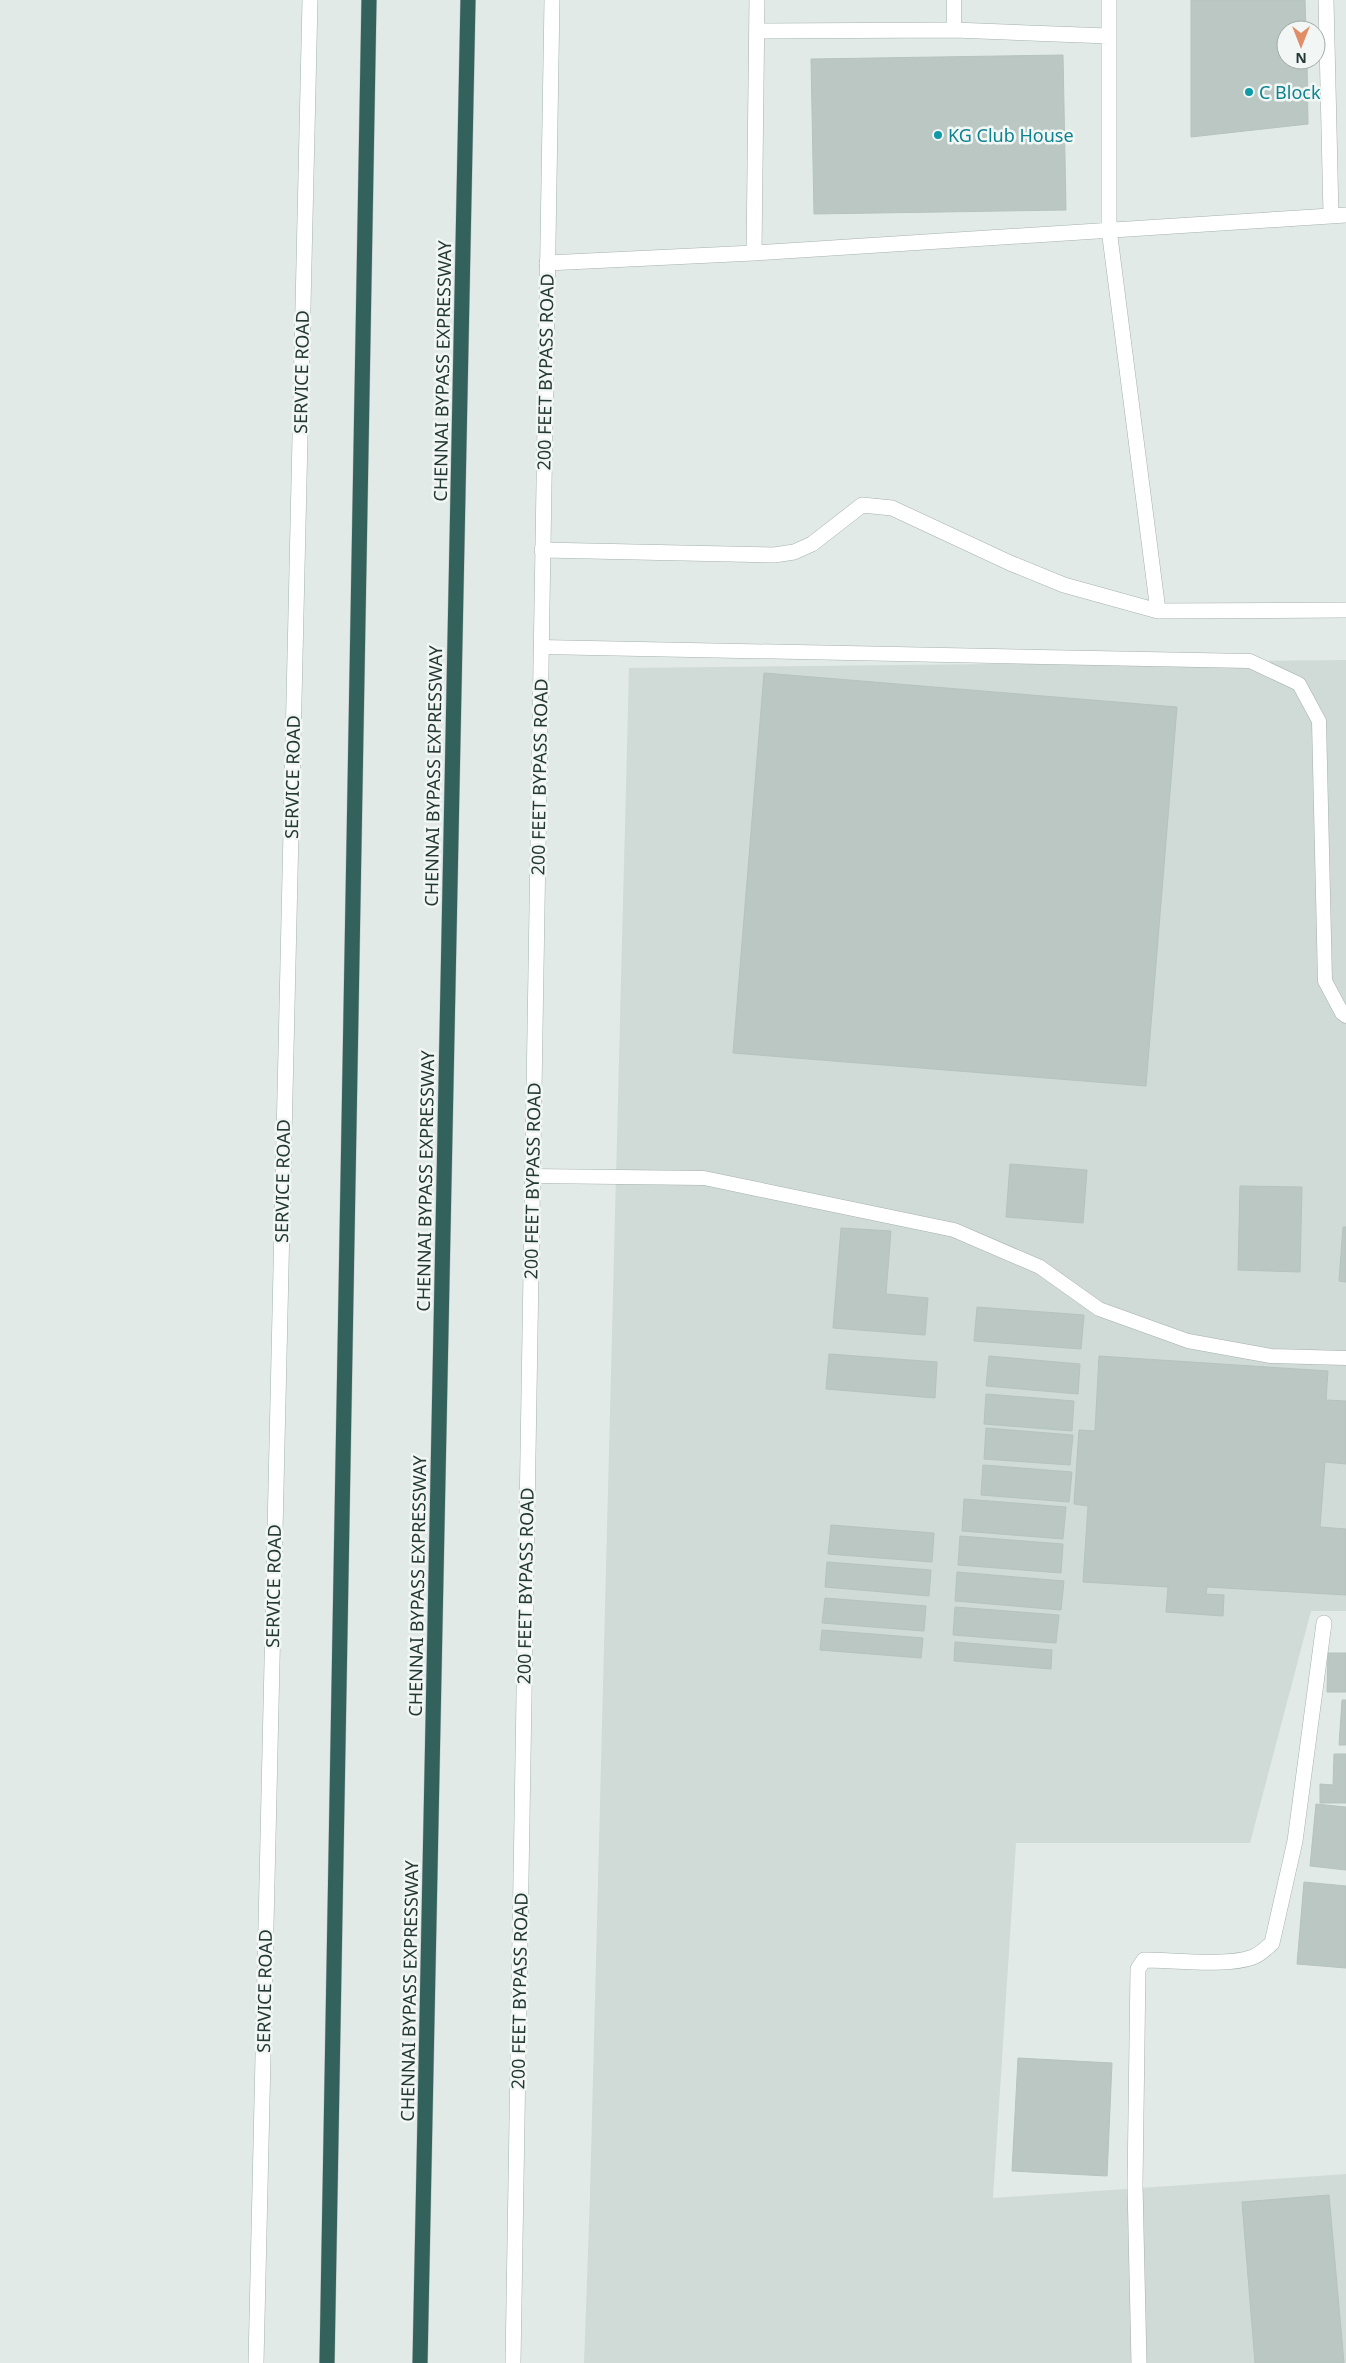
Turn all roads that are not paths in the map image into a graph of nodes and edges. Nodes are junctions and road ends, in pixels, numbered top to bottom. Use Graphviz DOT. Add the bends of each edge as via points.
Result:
graph roads {
  1 [pos="310,0"];
  2 [pos="370,0"];
  3 [pos="468,0"];
  4 [pos="552,0"];
  5 [pos="757,0"];
  6 [pos="954,0"];
  7 [pos="1108,0"];
  8 [pos="1326,0"];
  9 [pos="954,30"];
  10 [pos="757,31"];
  11 [pos="1108,36"];
  12 [pos="1339,215"];
  13 [pos="1109,229"];
  14 [pos="754,253"];
  15 [pos="547,263"];
  16 [pos="542,550"];
  17 [pos="1346,610"];
  18 [pos="1158,611"];
  19 [pos="541,647"];
  20 [pos="1346,1016"];
  21 [pos="532,1176"];
  22 [pos="1346,1358"];
  23 [pos="1324,1623"];
  24 [pos="256,2363"];
  25 [pos="327,2363"];
  26 [pos="420,2363"];
  27 [pos="513,2363"];
  28 [pos="1139,2363"];
  1 -- 24 [label="street, SERVICE ROAD"];
  2 -- 25 [label="highway"];
  3 -- 26 [label="highway, CHENNAI BYPASS EXPRESSWAY"];
  4 -- 15 [label="street, 200 FEET BYPASS ROAD"];
  5 -- 10 [label="street"];
  6 -- 9 [label="lane"];
  7 -- 11 [label="street"];
  8 -- 12 [label="street"];
  9 -- 10 [label="street"];
  9 -- 11 [label="street"];
  10 -- 14 [label="street"];
  11 -- 13 [label="street"];
  12 -- 13 [label="street"];
  13 -- 14 [label="street"];
  13 -- 18 [label="street"];
  14 -- 15 [label="street"];
  15 -- 16 [label="street, 200 FEET BYPASS ROAD"];
  16 -- 18 [label="street" via="774,555 794,552 812,544 862,505 892,508 1064,585"];
  16 -- 19 [label="street, 200 FEET BYPASS ROAD"];
  17 -- 18 [label="street"];
  19 -- 20 [label="lane" via="1250,661 1299,684 1319,721 1325,981"];
  19 -- 21 [label="street, 200 FEET BYPASS ROAD"];
  21 -- 22 [label="lane" via="704,1178 954,1230 1040,1267 1099,1309 1188,1341 1271,1356"];
  21 -- 27 [label="street, 200 FEET BYPASS ROAD"];
  23 -- 28 [label="street" via="1295,1841 1272,1943 1251,1958 1144,1960 1138,1969 1134,2185"];
}
